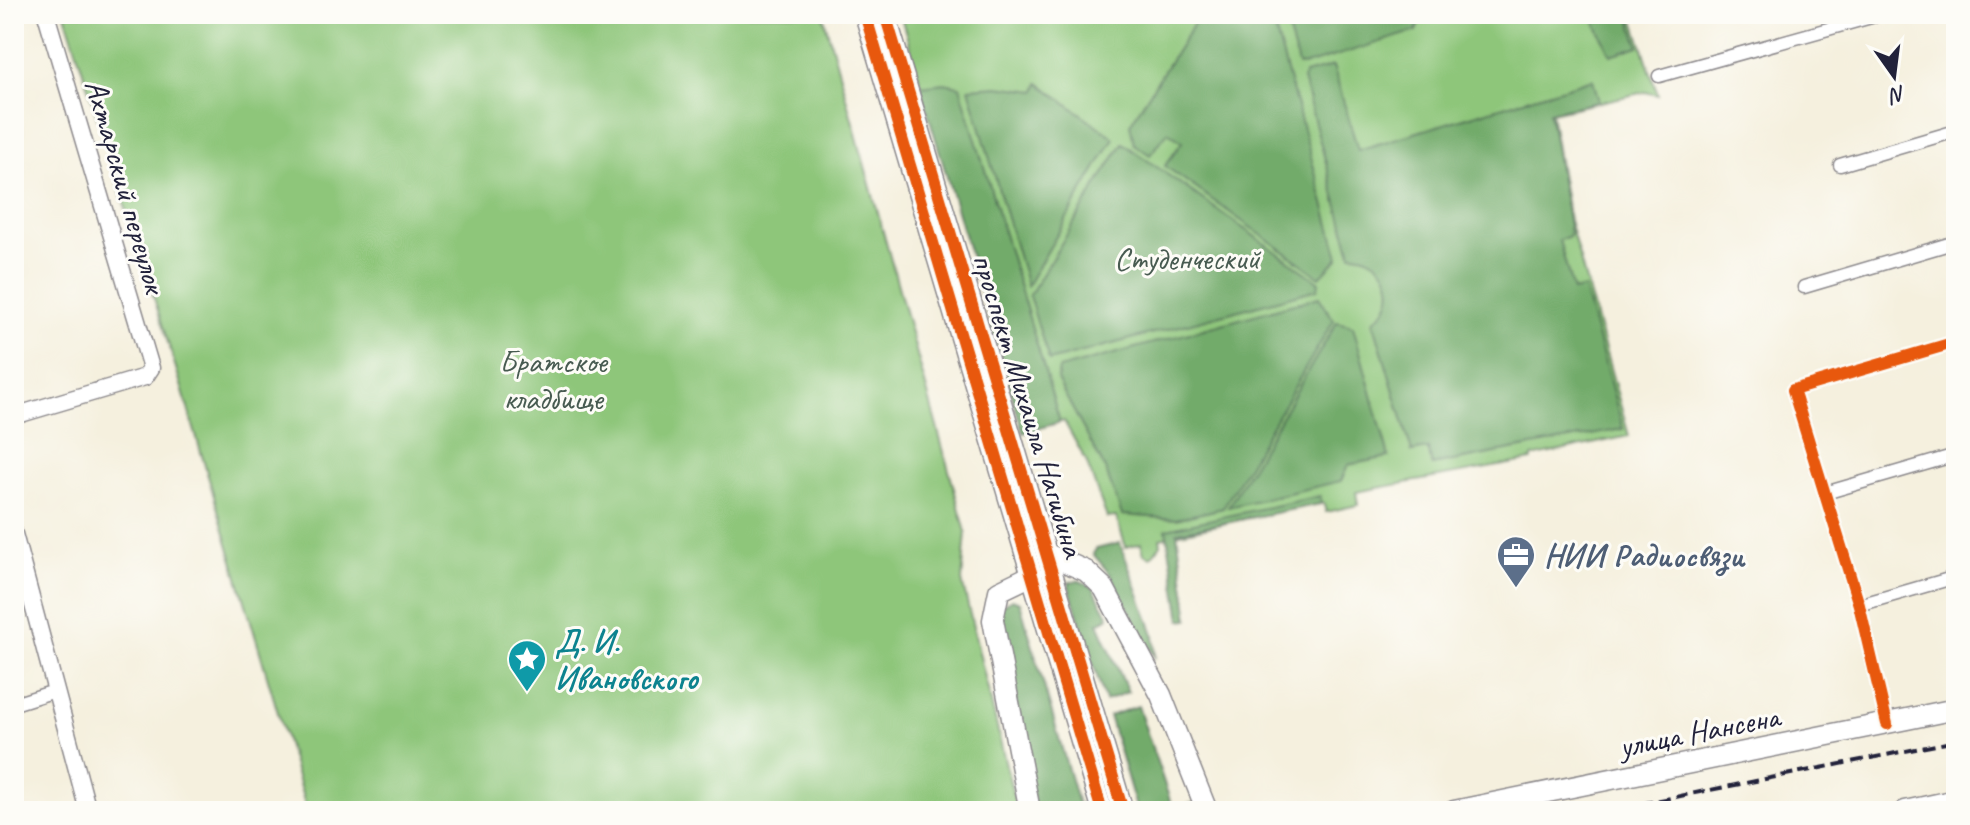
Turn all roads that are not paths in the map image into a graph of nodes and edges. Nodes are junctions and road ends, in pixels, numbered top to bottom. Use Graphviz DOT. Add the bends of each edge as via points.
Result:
graph roads {
  1 [pos="46,14"];
  2 [pos="865,14"];
  3 [pos="885,14"];
  4 [pos="1882,14"];
  5 [pos="1659,76"];
  6 [pos="1956,131"];
  7 [pos="1840,165"];
  8 [pos="1956,242"];
  9 [pos="1804,287"];
  10 [pos="1956,342"];
  11 [pos="14,416"];
  12 [pos="1956,455"];
  13 [pos="1825,493"];
  14 [pos="14,534"];
  15 [pos="1047,554"];
  16 [pos="1075,568"];
  17 [pos="1032,575"];
  18 [pos="1956,577"];
  19 [pos="1056,584"];
  20 [pos="1859,605"];
  21 [pos="55,691"];
  22 [pos="14,704"];
  23 [pos="1956,709"];
  24 [pos="1887,724"];
  25 [pos="1956,800"];
  26 [pos="88,811"];
  27 [pos="1030,811"];
  28 [pos="1102,811"];
  29 [pos="1123,811"];
  30 [pos="1207,811"];
  31 [pos="1454,811"];
  32 [pos="1905,811"];
  1 -- 11 [label="street, Ахтарский переулок" via="150,373"];
  2 -- 17 [label="main road, проспект Михаила Нагибина"];
  3 -- 15 [label="main road, проспект Михаила Нагибина"];
  4 -- 5 [label="street"];
  6 -- 7 [label="street"];
  8 -- 9 [label="street"];
  10 -- 13 [label="street" via="1793,390"];
  12 -- 13 [label="street"];
  13 -- 20 [label="street"];
  14 -- 21 [label="street"];
  15 -- 16 [label="main road"];
  15 -- 19 [label="main road, проспект Михаила Нагибина"];
  16 -- 19 [label="main road"];
  16 -- 30 [label="main road" via="1091,574 1107,594 1161,695"];
  17 -- 27 [label="main road" via="999,591 993,620"];
  17 -- 28 [label="main road, проспект Михаила Нагибина"];
  18 -- 20 [label="street"];
  19 -- 29 [label="main road, проспект Михаила Нагибина"];
  20 -- 24 [label="street"];
  21 -- 22 [label="street"];
  21 -- 26 [label="street"];
  23 -- 24 [label="main road, улица Нансена"];
  24 -- 31 [label="main road, улица Нансена"];
  25 -- 32 [label="main road"];
}
